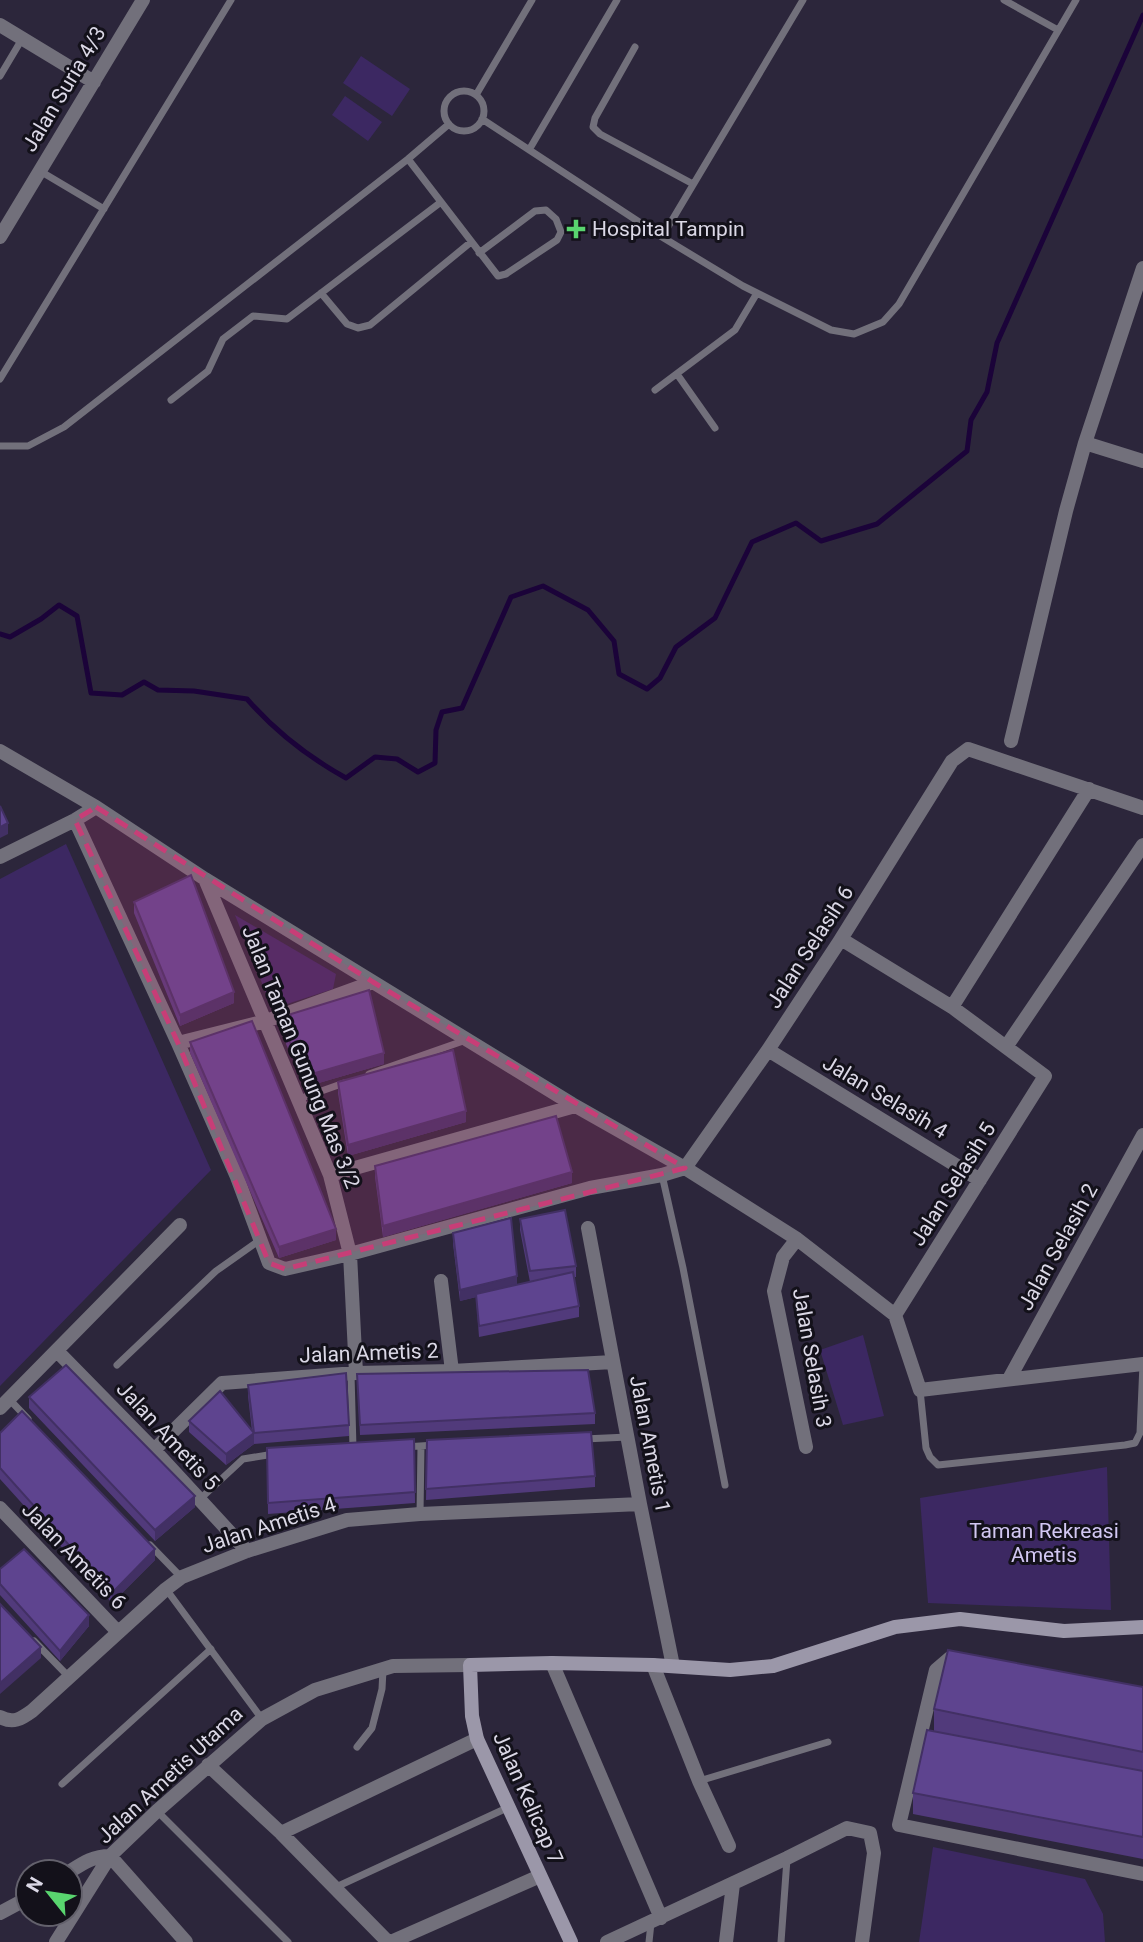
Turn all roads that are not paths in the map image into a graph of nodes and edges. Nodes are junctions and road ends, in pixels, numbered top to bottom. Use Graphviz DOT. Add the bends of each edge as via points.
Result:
graph roads {
  1 [pos="143,0"];
  2 [pos="231,0"];
  3 [pos="532,0"];
  4 [pos="617,0"];
  5 [pos="803,0"];
  6 [pos="1004,0"];
  7 [pos="1076,0"];
  8 [pos="0,25"];
  9 [pos="1058,30"];
  10 [pos="22,38"];
  11 [pos="635,47"];
  12 [pos="0,76"];
  13 [pos="94,82"];
  14 [pos="476,95"];
  15 [pos="482,119"];
  16 [pos="449,124"];
  17 [pos="529,150"];
  18 [pos="408,159"];
  19 [pos="40,170"];
  20 [pos="693,184"];
  21 [pos="441,202"];
  22 [pos="104,209"];
  23 [pos="1,231"];
  24 [pos="662,237"];
  25 [pos="471,242"];
  26 [pos="479,253"];
  27 [pos="1143,268"];
  28 [pos="321,293"];
  29 [pos="757,293"];
  30 [pos="677,374"];
  31 [pos="0,379"];
  32 [pos="655,390"];
  33 [pos="171,400"];
  34 [pos="715,428"];
  35 [pos="1085,443"];
  36 [pos="0,446"];
  37 [pos="1143,461"];
  38 [pos="1011,741"];
  39 [pos="0,751"];
  40 [pos="1089,789"];
  41 [pos="96,807"];
  42 [pos="1143,808"];
  43 [pos="75,820"];
  44 [pos="1143,845"];
  45 [pos="0,857"];
  46 [pos="205,878"];
  47 [pos="841,939"];
  48 [pos="373,982"];
  49 [pos="952,1007"];
  50 [pos="266,1021"];
  51 [pos="467,1040"];
  52 [pos="178,1042"];
  53 [pos="1006,1047"];
  54 [pos="768,1050"];
  55 [pos="363,1076"];
  56 [pos="350,1081"];
  57 [pos="299,1099"];
  58 [pos="575,1106"];
  59 [pos="1143,1135"];
  60 [pos="685,1168"];
  61 [pos="330,1175"];
  62 [pos="662,1175"];
  63 [pos="980,1180"];
  64 [pos="180,1226"];
  65 [pos="588,1228"];
  66 [pos="797,1239"];
  67 [pos="260,1240"];
  68 [pos="350,1254"];
  69 [pos="442,1281"];
  70 [pos="895,1315"];
  71 [pos="57,1351"];
  72 [pos="613,1362"];
  73 [pos="1143,1364"];
  74 [pos="117,1365"];
  75 [pos="452,1371"];
  76 [pos="353,1373"];
  77 [pos="1009,1379"];
  78 [pos="920,1390"];
  79 [pos="4,1403"];
  80 [pos="38,1429"];
  81 [pos="628,1437"];
  82 [pos="573,1439"];
  83 [pos="449,1445"];
  84 [pos="421,1446"];
  85 [pos="394,1447"];
  86 [pos="806,1447"];
  87 [pos="353,1448"];
  88 [pos="367,1448"];
  89 [pos="341,1449"];
  90 [pos="154,1450"];
  91 [pos="279,1453"];
  92 [pos="725,1485"];
  93 [pos="199,1500"];
  94 [pos="640,1504"];
  95 [pos="0,1508"];
  96 [pos="420,1514"];
  97 [pos="143,1538"];
  98 [pos="247,1551"];
  99 [pos="182,1577"];
  100 [pos="166,1588"];
  101 [pos="1143,1627"];
  102 [pos="26,1632"];
  103 [pos="118,1632"];
  104 [pos="211,1649"];
  105 [pos="975,1661"];
  106 [pos="552,1663"];
  107 [pos="470,1665"];
  108 [pos="653,1665"];
  109 [pos="673,1666"];
  110 [pos="383,1669"];
  111 [pos="69,1677"];
  112 [pos="4,1719"];
  113 [pos="262,1719"];
  114 [pos="477,1739"];
  115 [pos="828,1742"];
  116 [pos="357,1747"];
  117 [pos="208,1765"];
  118 [pos="699,1781"];
  119 [pos="62,1784"];
  120 [pos="509,1807"];
  121 [pos="157,1811"];
  122 [pos="281,1833"];
  123 [pos="729,1846"];
  124 [pos="110,1856"];
  125 [pos="788,1858"];
  126 [pos="84,1862"];
  127 [pos="1143,1874"];
  128 [pos="540,1875"];
  129 [pos="733,1884"];
  130 [pos="334,1888"];
  131 [pos="656,1920"];
  132 [pos="56,1942"];
  133 [pos="186,1942"];
  134 [pos="288,1942"];
  135 [pos="389,1942"];
  136 [pos="571,1942"];
  137 [pos="607,1942"];
  138 [pos="649,1942"];
  139 [pos="726,1942"];
  140 [pos="781,1942"];
  141 [pos="862,1942"];
  1 -- 13 [label="street, Jalan Suria 4/3"];
  2 -- 22 [label="lane"];
  3 -- 14 [label="lane"];
  4 -- 17 [label="lane"];
  5 -- 20 [label="lane"];
  6 -- 9 [label="lane"];
  7 -- 9 [label="lane"];
  8 -- 10 [label="street"];
  9 -- 29 [label="lane" via="899,304 883,322 854,334 831,330"];
  10 -- 12 [label="lane"];
  10 -- 13 [label="street"];
  11 -- 20 [label="lane" via="593,127"];
  13 -- 19 [label="street, Jalan Suria 4/3"];
  14 -- 15 [label="lane" via="483,106"];
  14 -- 16 [label="lane" via="464,91 447,99 443,112"];
  15 -- 16 [label="lane" via="467,131"];
  15 -- 17 [label="lane"];
  16 -- 18 [label="lane"];
  17 -- 24 [label="lane"];
  18 -- 21 [label="lane"];
  18 -- 36 [label="lane" via="64,427 28,446"];
  19 -- 22 [label="lane"];
  19 -- 23 [label="street, Jalan Suria 4/3"];
  20 -- 24 [label="lane"];
  21 -- 25 [label="lane"];
  21 -- 28 [label="lane"];
  22 -- 31 [label="lane"];
  24 -- 29 [label="lane"];
  25 -- 26 [label="lane"];
  25 -- 28 [label="lane" via="370,325 358,328 347,324"];
  26 -- 26 [label="lane" via="534,211 546,210 561,232 557,240 506,275 498,275"];
  27 -- 35 [label="street"];
  28 -- 33 [label="lane" via="287,319 253,316 223,339 208,371"];
  29 -- 30 [label="lane" via="735,330"];
  30 -- 32 [label="lane"];
  30 -- 34 [label="lane"];
  35 -- 37 [label="street"];
  35 -- 38 [label="street"];
  39 -- 41 [label="street"];
  40 -- 42 [label="street"];
  40 -- 47 [label="street, Jalan Selasih 6" via="968,749 952,761"];
  40 -- 49 [label="street"];
  41 -- 43 [label="street"];
  41 -- 46 [label="street"];
  43 -- 45 [label="street"];
  43 -- 52 [label="street"];
  44 -- 53 [label="street"];
  46 -- 48 [label="street"];
  46 -- 50 [label="street, Jalan Taman Gunung Mas 3/2"];
  47 -- 49 [label="street"];
  47 -- 54 [label="street, Jalan Selasih 6"];
  48 -- 50 [label="street"];
  48 -- 51 [label="street"];
  49 -- 53 [label="street"];
  50 -- 52 [label="street"];
  50 -- 57 [label="street, Jalan Taman Gunung Mas 3/2"];
  51 -- 55 [label="lane"];
  51 -- 58 [label="street"];
  52 -- 67 [label="street"];
  53 -- 63 [label="street, Jalan Selasih 5" via="1045,1076"];
  54 -- 60 [label="street, Jalan Selasih 6"];
  54 -- 63 [label="street, Jalan Selasih 4"];
  56 -- 57 [label="lane"];
  57 -- 61 [label="street, Jalan Taman Gunung Mas 3/2"];
  58 -- 60 [label="street"];
  58 -- 61 [label="street"];
  59 -- 77 [label="street, Jalan Selasih 2"];
  60 -- 62 [label="street"];
  60 -- 66 [label="street"];
  61 -- 68 [label="street, Jalan Taman Gunung Mas 3/2"];
  62 -- 68 [label="street" via="590,1188"];
  62 -- 92 [label="lane"];
  63 -- 70 [label="street, Jalan Selasih 5"];
  64 -- 71 [label="street"];
  65 -- 72 [label="street, Jalan Ametis 1"];
  66 -- 70 [label="street"];
  66 -- 86 [label="street, Jalan Selasih 3" via="783,1257 774,1291"];
  67 -- 68 [label="street" via="269,1263 285,1269"];
  67 -- 74 [label="lane" via="216,1271"];
  68 -- 76 [label="street, Jalan Taman Gunung Mas 3/2"];
  69 -- 75 [label="street"];
  70 -- 78 [label="street"];
  71 -- 79 [label="street"];
  71 -- 90 [label="street, Jalan Ametis 5"];
  72 -- 75 [label="street, Jalan Ametis 2"];
  72 -- 81 [label="street, Jalan Ametis 1"];
  73 -- 77 [label="street"];
  73 -- 78 [label="lane" via="1140,1433 1135,1443 1125,1445 938,1465 926,1448"];
  75 -- 76 [label="street, Jalan Ametis 2"];
  76 -- 87 [label="lane"];
  76 -- 90 [label="street, Jalan Ametis 2" via="222,1383"];
  77 -- 78 [label="street"];
  79 -- 80 [label="lane"];
  81 -- 82 [label="lane"];
  81 -- 94 [label="street, Jalan Ametis 1"];
  83 -- 84 [label="lane"];
  84 -- 85 [label="lane"];
  84 -- 96 [label="lane"];
  87 -- 88 [label="lane"];
  87 -- 89 [label="lane"];
  90 -- 93 [label="street, Jalan Ametis 5"];
  91 -- 93 [label="lane" via="243,1459"];
  93 -- 98 [label="street, Jalan Ametis 5"];
  94 -- 96 [label="street, Jalan Ametis 4"];
  94 -- 109 [label="street, Jalan Ametis 1"];
  95 -- 103 [label="street, Jalan Ametis 6"];
  96 -- 98 [label="street, Jalan Ametis 4" via="347,1521"];
  97 -- 99 [label="lane"];
  98 -- 99 [label="street, Jalan Ametis 4"];
  99 -- 100 [label="street, Jalan Ametis 4"];
  100 -- 103 [label="street, Jalan Ametis 4"];
  100 -- 104 [label="lane"];
  101 -- 109 [label="street" via="1064,1631 960,1619 895,1627 773,1666 730,1670"];
  102 -- 111 [label="lane"];
  103 -- 111 [label="street, Jalan Ametis 4"];
  104 -- 113 [label="lane"];
  104 -- 119 [label="lane"];
  105 -- 127 [label="street" via="950,1658 936,1670 926,1741 899,1825"];
  106 -- 107 [label="street"];
  106 -- 108 [label="street"];
  106 -- 131 [label="street"];
  107 -- 110 [label="street, Jalan Ametis Utama"];
  107 -- 114 [label="street, Jalan Kelicap 7"];
  108 -- 109 [label="street"];
  108 -- 118 [label="street"];
  110 -- 113 [label="street, Jalan Ametis Utama" via="316,1690"];
  110 -- 116 [label="lane" via="372,1728"];
  111 -- 112 [label="street, Jalan Ametis 4" via="20,1720"];
  113 -- 117 [label="street, Jalan Ametis Utama"];
  114 -- 120 [label="street, Jalan Kelicap 7"];
  114 -- 122 [label="street"];
  115 -- 118 [label="lane"];
  117 -- 121 [label="street, Jalan Ametis Utama"];
  117 -- 122 [label="street"];
  118 -- 123 [label="street"];
  120 -- 128 [label="street, Jalan Kelicap 7"];
  120 -- 130 [label="lane"];
  121 -- 124 [label="street, Jalan Ametis Utama"];
  121 -- 134 [label="lane"];
  122 -- 130 [label="street"];
  124 -- 126 [label="street"];
  124 -- 132 [label="street, Jalan Ametis Utama"];
  124 -- 133 [label="street"];
  125 -- 129 [label="street"];
  125 -- 140 [label="lane"];
  125 -- 141 [label="street" via="847,1828 870,1833 874,1853"];
  128 -- 135 [label="street"];
  128 -- 136 [label="street, Jalan Kelicap 7"];
  129 -- 131 [label="street"];
  129 -- 139 [label="street"];
  130 -- 135 [label="street"];
  131 -- 137 [label="street"];
  131 -- 138 [label="lane"];
}
